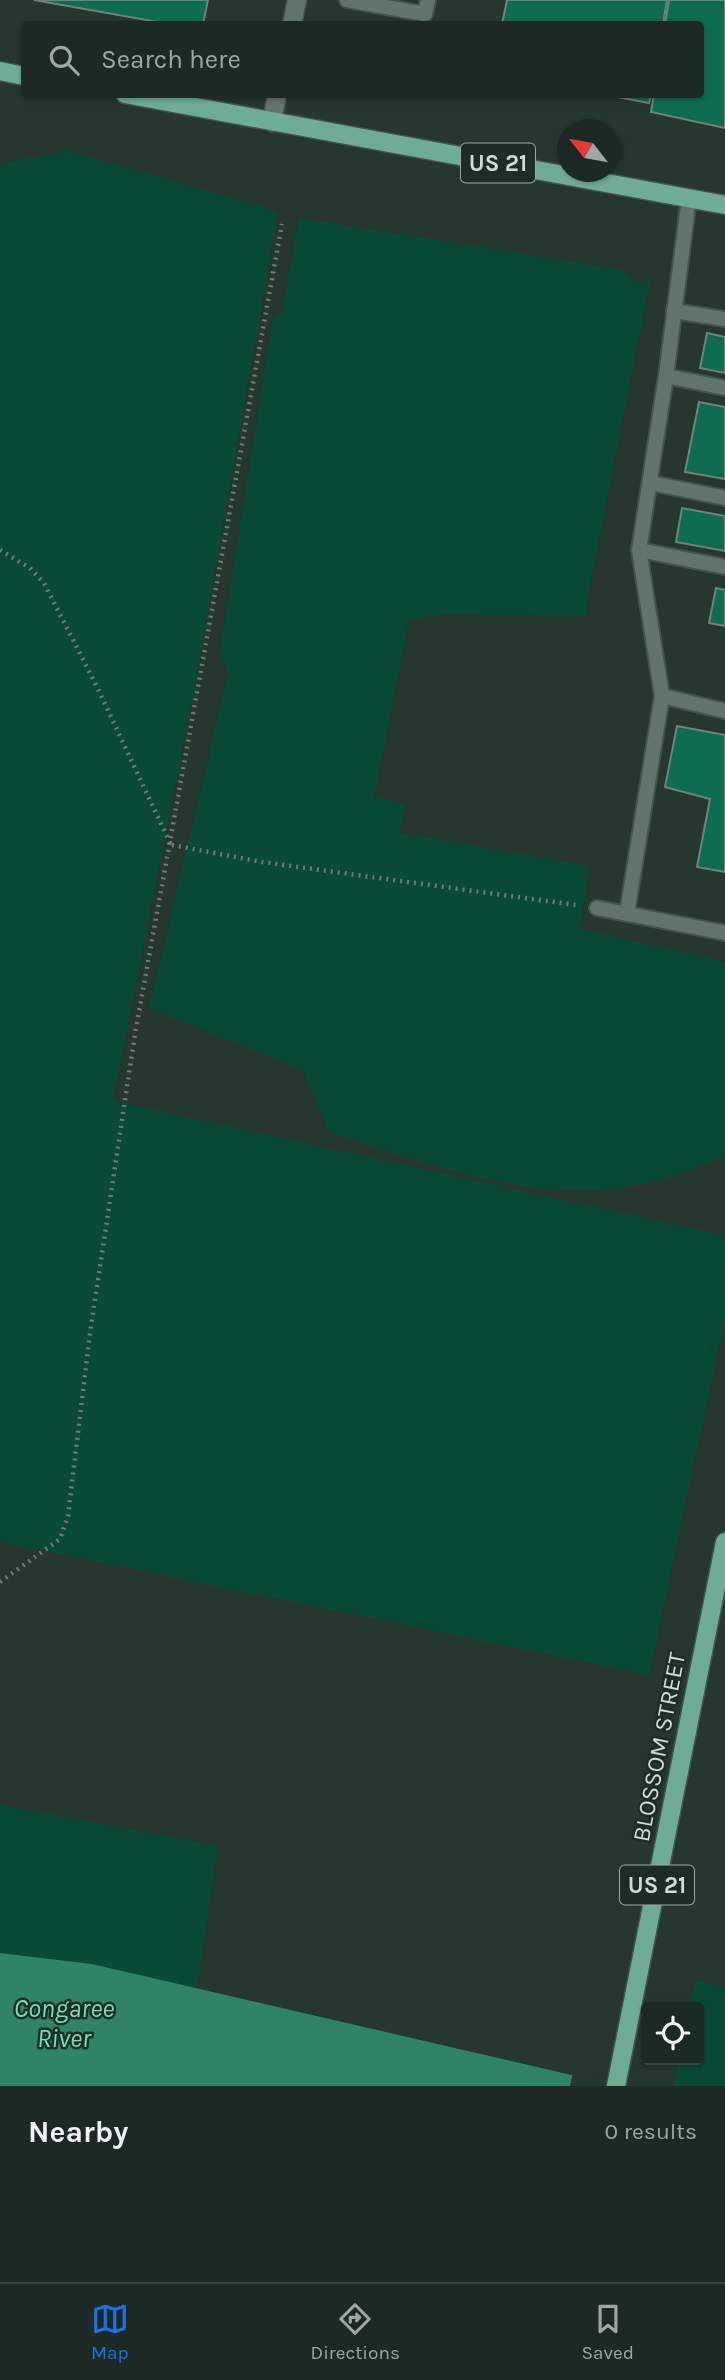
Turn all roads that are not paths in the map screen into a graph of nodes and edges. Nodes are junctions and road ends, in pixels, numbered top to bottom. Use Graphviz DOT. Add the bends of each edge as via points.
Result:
graph roads {
  1 [pos="297,0"];
  2 [pos="347,0"];
  3 [pos="428,0"];
  4 [pos="293,21"];
  5 [pos="0,71"];
  6 [pos="21,75"];
  7 [pos="146,98"];
  8 [pos="276,98"];
  9 [pos="272,122"];
  10 [pos="689,198"];
  11 [pos="725,205"];
  12 [pos="674,311"];
  13 [pos="725,319"];
  14 [pos="666,376"];
  15 [pos="725,388"];
  16 [pos="651,483"];
  17 [pos="725,499"];
  18 [pos="639,550"];
  19 [pos="725,567"];
  20 [pos="663,696"];
  21 [pos="725,711"];
  22 [pos="597,908"];
  23 [pos="627,913"];
  24 [pos="725,933"];
  25 [pos="725,1542"];
  26 [pos="616,2086"];
  1 -- 4 [label="street"];
  2 -- 3 [label="lane" via="425,14"];
  5 -- 6 [label="main road"];
  7 -- 9 [label="main road, US 21"];
  8 -- 9 [label="street"];
  9 -- 10 [label="main road, US 21"];
  10 -- 11 [label="main road, US 21"];
  10 -- 12 [label="lane"];
  12 -- 13 [label="lane"];
  12 -- 14 [label="lane"];
  14 -- 15 [label="lane"];
  14 -- 16 [label="lane"];
  16 -- 17 [label="lane"];
  16 -- 18 [label="lane"];
  18 -- 19 [label="lane"];
  18 -- 20 [label="lane"];
  20 -- 21 [label="lane"];
  20 -- 23 [label="lane"];
  22 -- 23 [label="lane"];
  23 -- 24 [label="lane"];
  25 -- 26 [label="main road, BLOSSOM STREET / US 21"];
}
